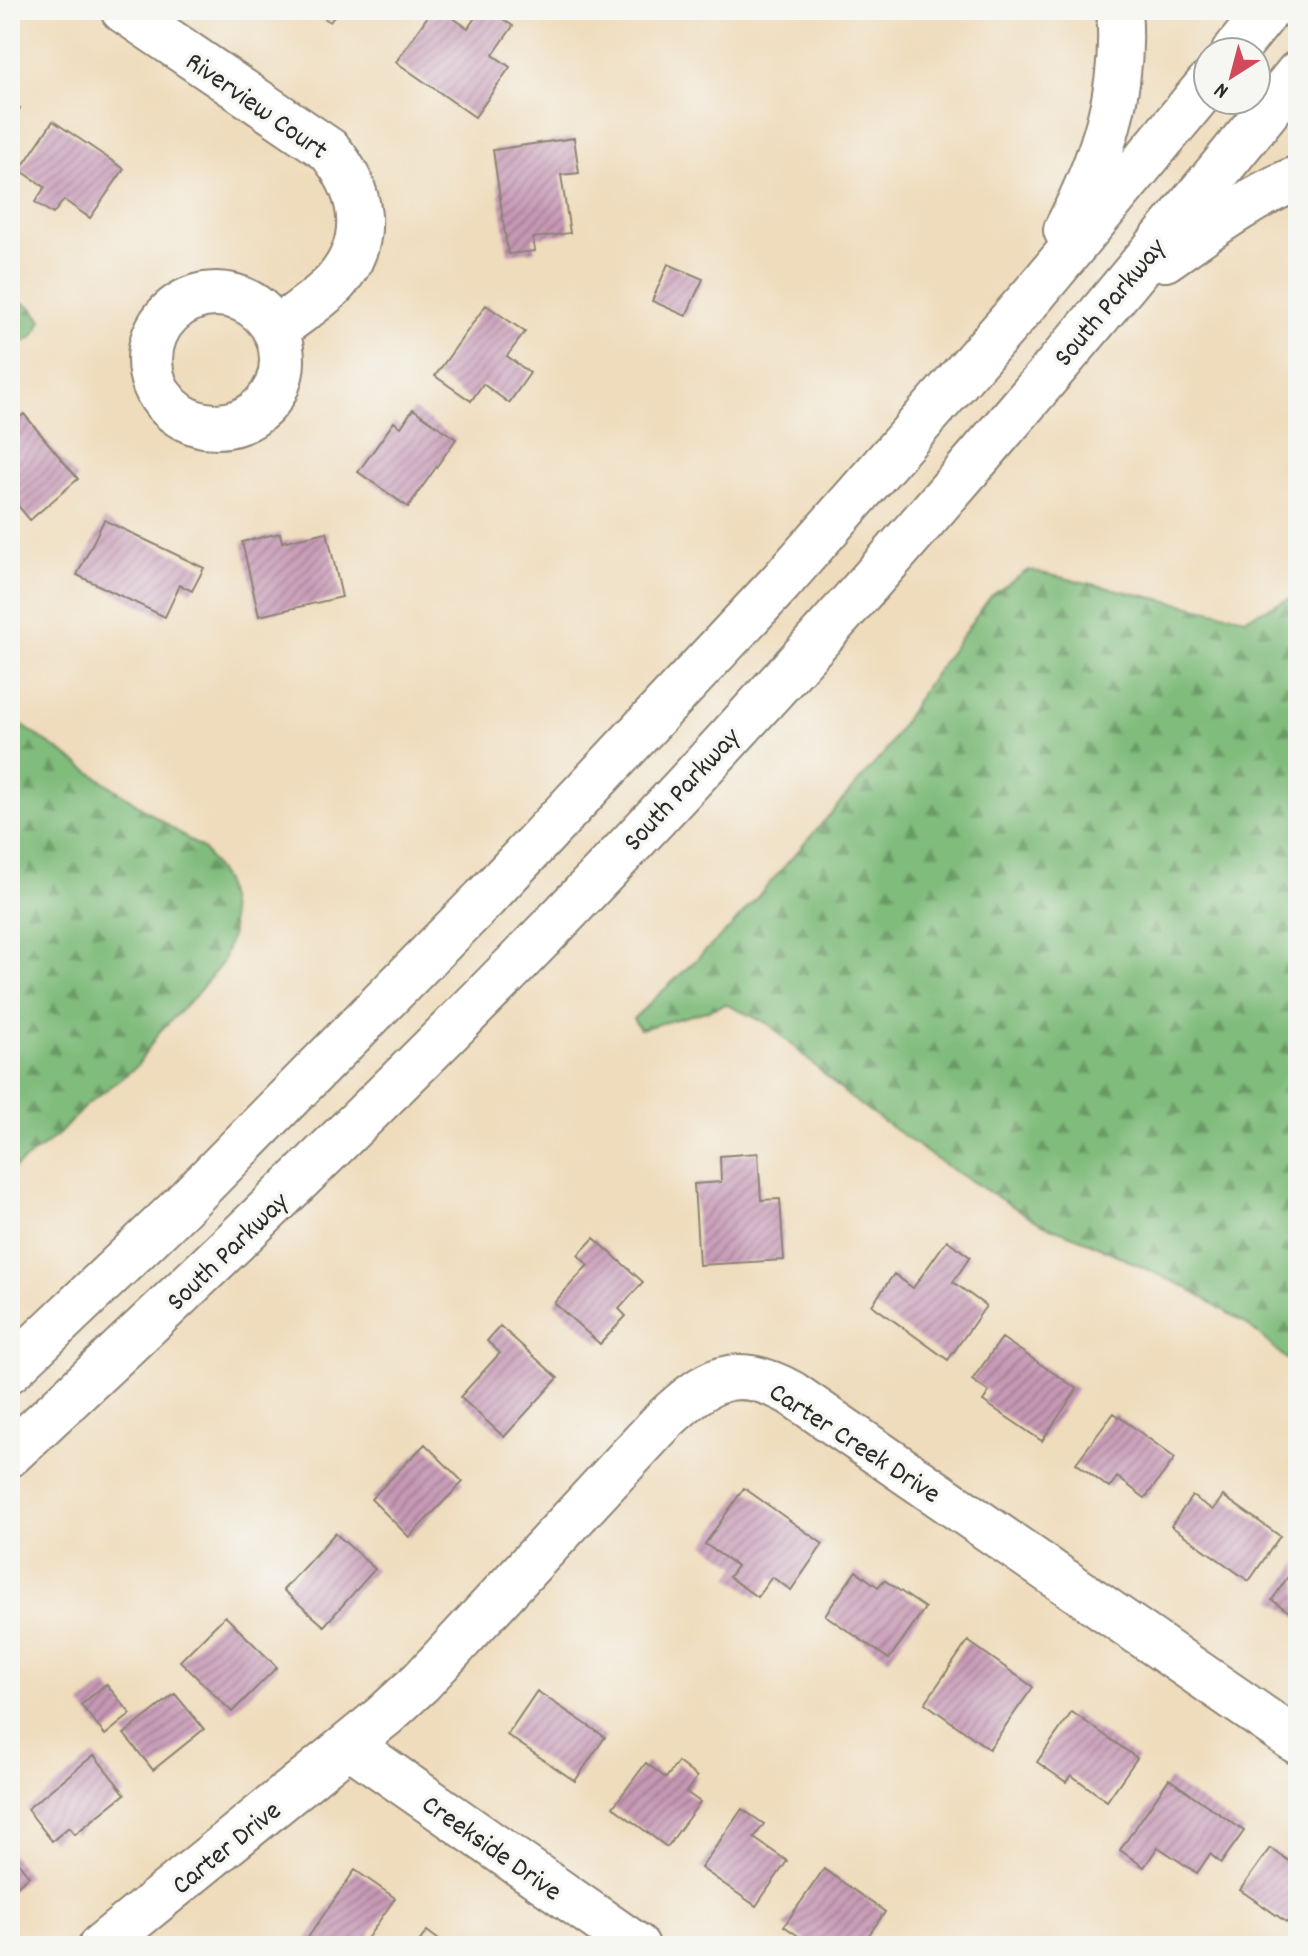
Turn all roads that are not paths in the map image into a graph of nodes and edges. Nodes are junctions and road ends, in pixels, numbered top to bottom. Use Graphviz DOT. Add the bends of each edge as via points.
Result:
graph roads {
  1 [pos="123,10"];
  2 [pos="1119,10"];
  3 [pos="1268,10"];
  4 [pos="1247,36"];
  5 [pos="1298,73"];
  6 [pos="1192,103"];
  7 [pos="1298,178"];
  8 [pos="1119,288"];
  9 [pos="1034,294"];
  10 [pos="276,330"];
  11 [pos="10,1370"];
  12 [pos="10,1454"];
  13 [pos="1298,1742"];
  14 [pos="349,1745"];
  15 [pos="101,1946"];
  16 [pos="637,1946"];
  1 -- 10 [label="main road, Riverview Court" via="329,150 345,170 356,194 360,223 353,255 338,281"];
  2 -- 9 [label="main road" via="1120,73 1107,129 1087,190"];
  3 -- 4 [label="main road"];
  5 -- 8 [label="main road, South Parkway"];
  6 -- 9 [label="main road"];
  7 -- 8 [label="main road" via="1223,218"];
  8 -- 12 [label="main road, South Parkway" via="906,542 515,964 208,1270"];
  9 -- 11 [label="main road" via="780,583 485,898 181,1207"];
  13 -- 14 [label="main road, Carter Creek Drive" via="791,1393 762,1380 732,1376 704,1387 664,1420 421,1682"];
  14 -- 15 [label="main road, Carter Drive"];
  14 -- 16 [label="main road, Creekside Drive"];
}
